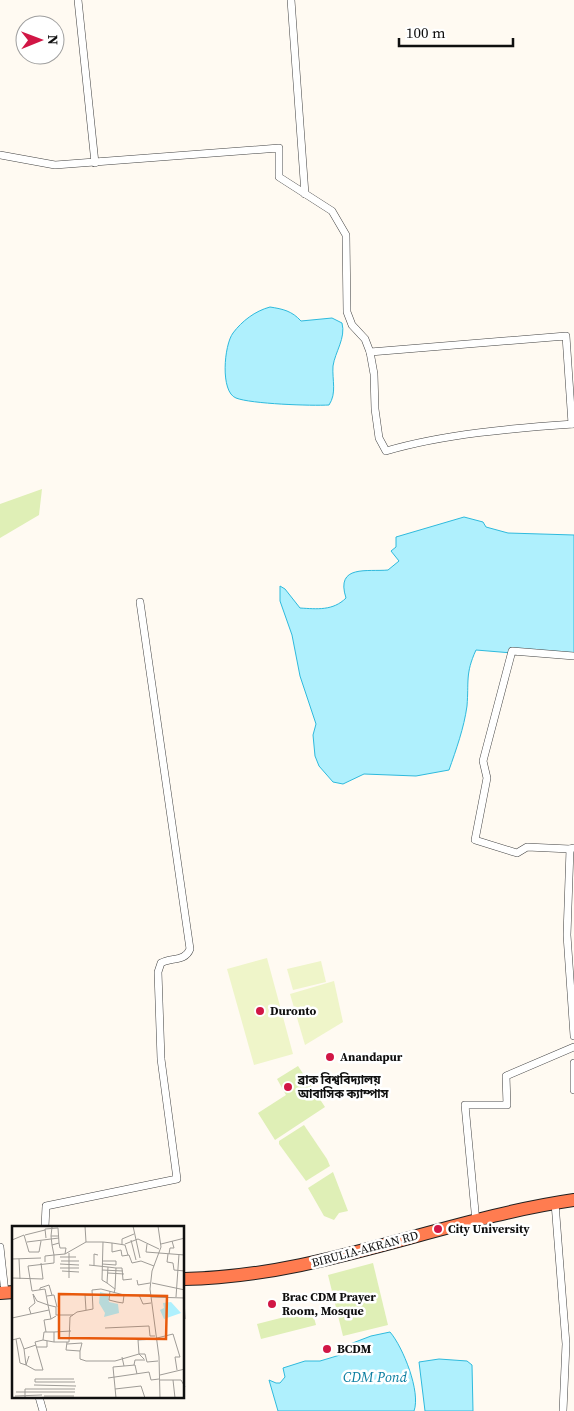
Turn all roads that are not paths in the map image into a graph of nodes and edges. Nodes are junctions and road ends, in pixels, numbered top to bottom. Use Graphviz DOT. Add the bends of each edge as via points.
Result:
graph roads {
  1 [pos="78,0"];
  2 [pos="291,0"];
  3 [pos="0,155"];
  4 [pos="95,163"];
  5 [pos="305,194"];
  6 [pos="370,352"];
  7 [pos="573,424"];
  8 [pos="140,602"];
  9 [pos="574,656"];
  10 [pos="572,848"];
  11 [pos="574,1036"];
  12 [pos="574,1047"];
  13 [pos="574,1062"];
  14 [pos="574,1090"];
  15 [pos="574,1200"];
  16 [pos="555,1203"];
  17 [pos="476,1222"];
  18 [pos="45,1226"];
  19 [pos="0,1247"];
  20 [pos="185,1279"];
  21 [pos="6,1293"];
  22 [pos="39,1398"];
  23 [pos="43,1411"];
  24 [pos="563,1411"];
  1 -- 4 [label="street"];
  2 -- 5 [label="street"];
  3 -- 4 [label="street" via="55,165"];
  4 -- 5 [label="street" via="279,148 279,177"];
  5 -- 6 [label="street" via="332,211 346,235 346,312"];
  6 -- 7 [label="street" via="566,336"];
  6 -- 7 [label="street" via="379,438 386,451 462,436"];
  8 -- 18 [label="street" via="190,949 182,958 161,963 158,972 161,1059 177,1179 46,1206"];
  9 -- 10 [label="street" via="512,651 483,762 487,778 475,840 517,853 527,847"];
  10 -- 11 [label="street" via="567,935"];
  12 -- 17 [label="street" via="506,1076 506,1105 465,1105"];
  13 -- 14 [label="street"];
  15 -- 16 [label="highway, BIRULIA-AKRAN RD"];
  16 -- 17 [label="highway, BIRULIA-AKRAN RD"];
  16 -- 24 [label="street" via="566,1344"];
  17 -- 20 [label="highway, BIRULIA-AKRAN RD" via="309,1264"];
  19 -- 21 [label="street"];
  22 -- 23 [label="street"];
}
